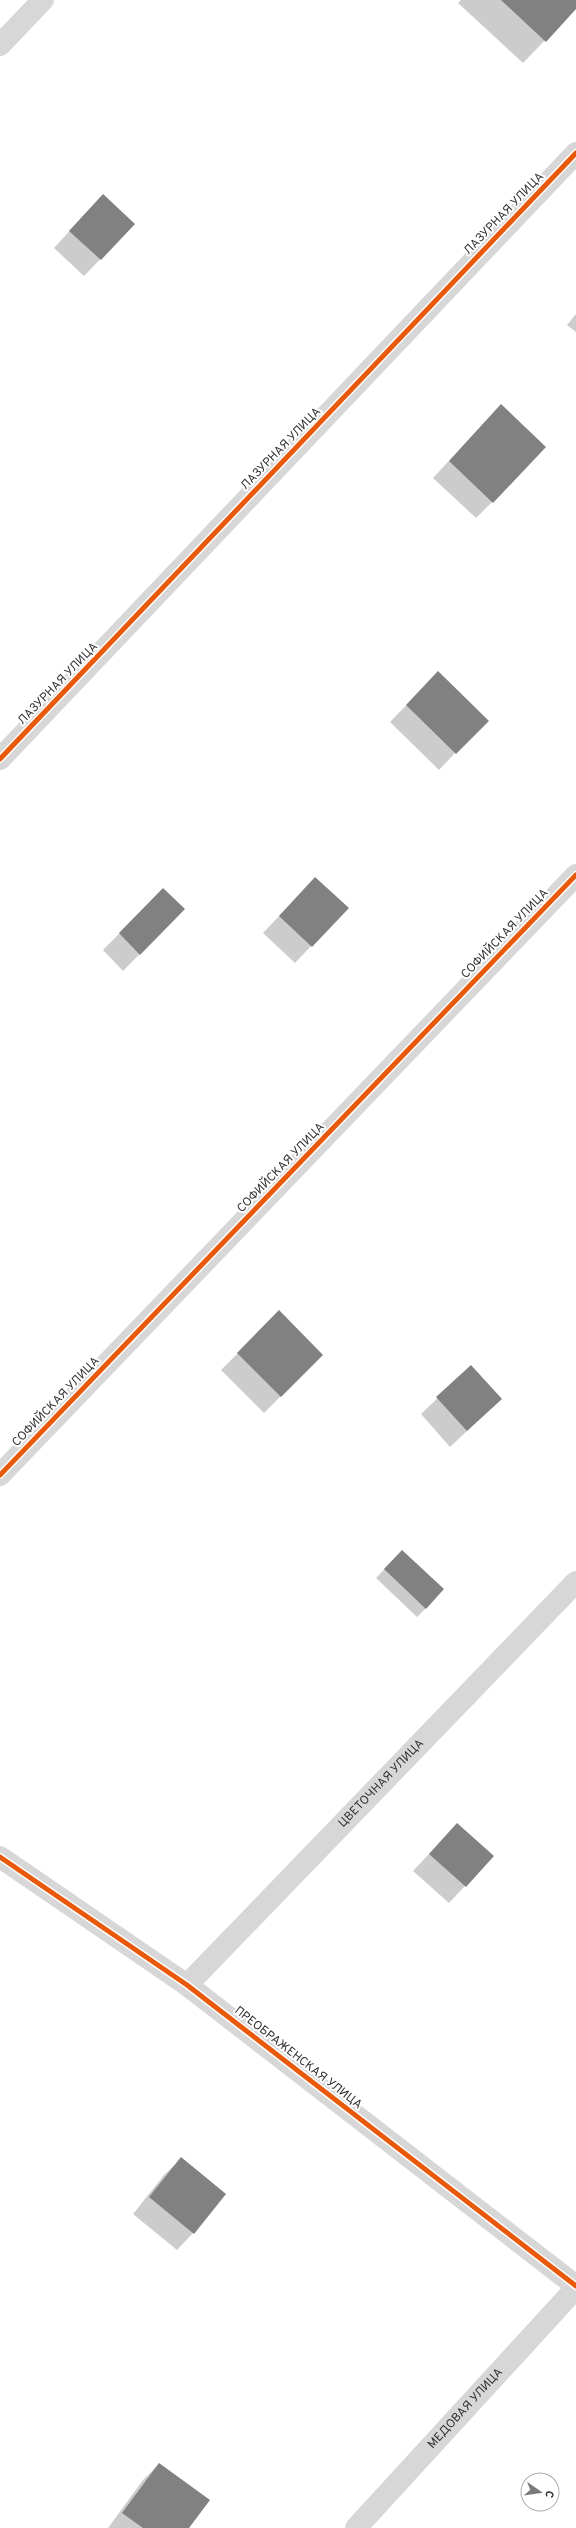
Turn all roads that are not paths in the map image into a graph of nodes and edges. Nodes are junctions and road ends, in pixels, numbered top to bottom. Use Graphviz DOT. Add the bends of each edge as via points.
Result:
graph roads {
  1 [pos="43,0"];
  2 [pos="0,45"];
  3 [pos="576,153"];
  4 [pos="0,759"];
  5 [pos="576,875"];
  6 [pos="0,1475"];
  7 [pos="576,1582"];
  8 [pos="0,1856"];
  9 [pos="186,1985"];
  10 [pos="576,2287"];
  11 [pos="356,2528"];
  1 -- 2 [label="street"];
  3 -- 4 [label="street, ЛАЗУРНАЯ УЛИЦА"];
  5 -- 6 [label="street, СОФИЙСКАЯ УЛИЦА"];
  7 -- 9 [label="street, ЦВЕТОЧНАЯ УЛИЦА"];
  8 -- 9 [label="street, ПРЕОБРАЖЕНСКАЯ УЛИЦА"];
  9 -- 10 [label="street, ПРЕОБРАЖЕНСКАЯ УЛИЦА"];
  10 -- 11 [label="street, МЕДОВАЯ УЛИЦА"];
}
